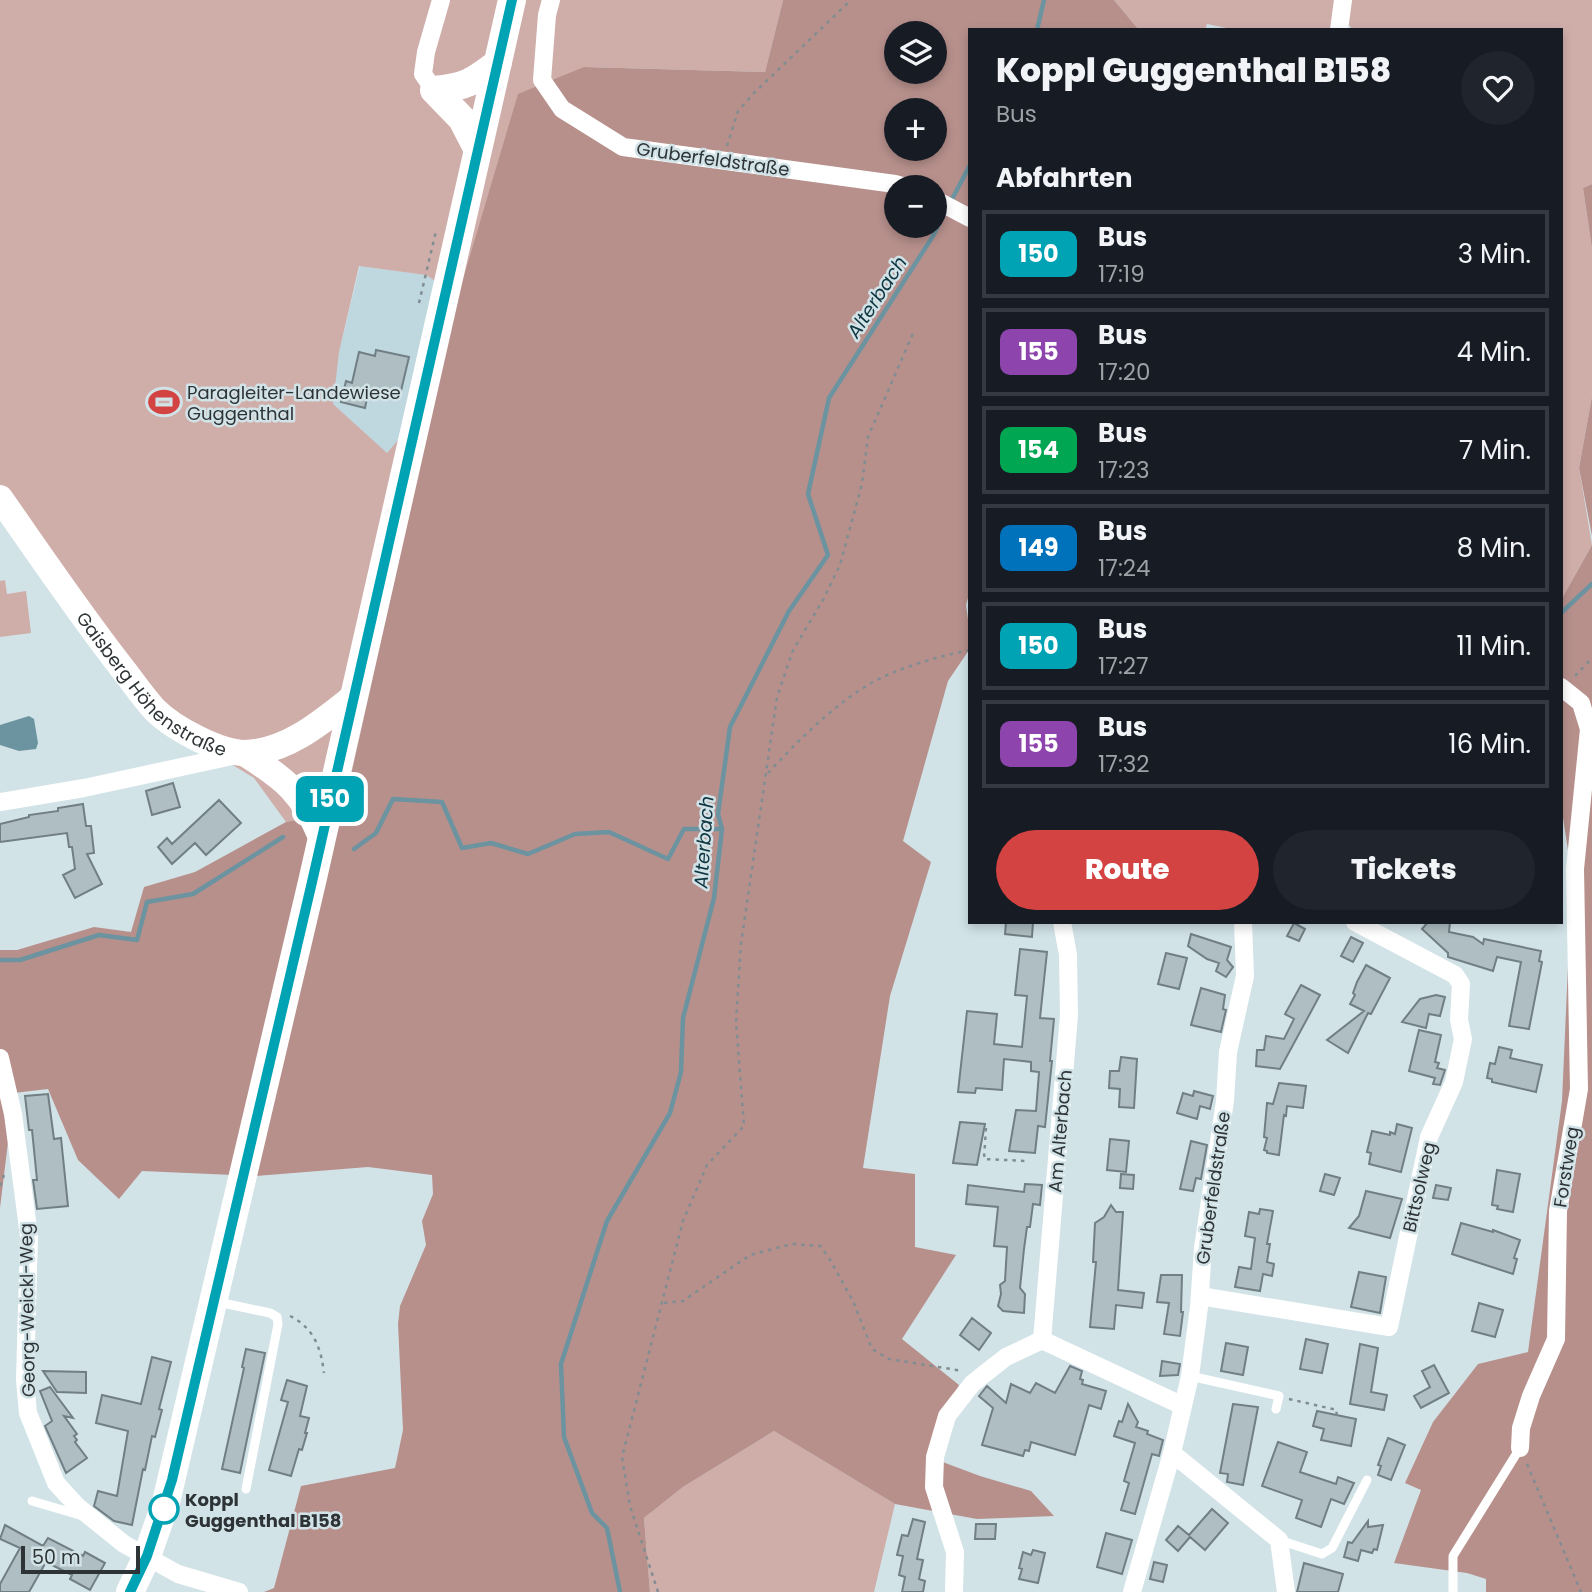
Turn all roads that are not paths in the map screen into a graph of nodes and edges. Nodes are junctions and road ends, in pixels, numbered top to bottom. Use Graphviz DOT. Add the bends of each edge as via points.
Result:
graph roads {
  1 [pos="441,0"];
  2 [pos="512,0"];
  3 [pos="551,0"];
  4 [pos="1343,0"];
  5 [pos="1339,28"];
  6 [pos="498,63"];
  7 [pos="434,90"];
  8 [pos="478,150"];
  9 [pos="884,182"];
  10 [pos="947,206"];
  11 [pos="968,217"];
  12 [pos="0,498"];
  13 [pos="1563,688"];
  14 [pos="353,697"];
  15 [pos="244,753"];
  16 [pos="0,802"];
  17 [pos="321,838"];
  18 [pos="1062,924"];
  19 [pos="1243,924"];
  20 [pos="1359,924"];
  21 [pos="0,1058"];
  22 [pos="1200,1296"];
  23 [pos="213,1301"];
  24 [pos="1042,1340"];
  25 [pos="1190,1376"];
  26 [pos="1181,1405"];
  27 [pos="1276,1409"];
  28 [pos="1520,1448"];
  29 [pos="1172,1453"];
  30 [pos="1367,1480"];
  31 [pos="246,1489"];
  32 [pos="32,1501"];
  33 [pos="94,1520"];
  34 [pos="1279,1541"];
  35 [pos="147,1556"];
  36 [pos="130,1592"];
  37 [pos="239,1592"];
  38 [pos="954,1592"];
  39 [pos="1132,1592"];
  40 [pos="1286,1592"];
  41 [pos="1453,1592"];
  1 -- 7 [label="street" via="423,74"];
  2 -- 6 [label="main road"];
  3 -- 9 [label="street, Gruberfeldstraße" via="542,80 562,108 623,147"];
  4 -- 5 [label="street"];
  6 -- 7 [label="main road" via="458,88"];
  6 -- 8 [label="main road"];
  7 -- 8 [label="main road" via="462,119"];
  8 -- 14 [label="main road"];
  10 -- 11 [label="street"];
  12 -- 15 [label="main road, Gaisberg Höhenstraße" via="104,646 156,710 195,738"];
  13 -- 28 [label="street, Forstweg" via="1581,703 1589,729 1575,869 1579,1089 1558,1211 1556,1339 1531,1396"];
  14 -- 15 [label="main road, Gaisberg Höhenstraße" via="293,740"];
  14 -- 17 [label="main road"];
  15 -- 16 [label="street"];
  15 -- 17 [label="main road" via="288,785 309,809"];
  17 -- 23 [label="main road"];
  18 -- 24 [label="street, Am Alterbach" via="1069,1015"];
  19 -- 22 [label="street, Gruberfeldstraße" via="1245,976 1228,1052"];
  20 -- 22 [label="street, Bittsolweg" via="1455,975 1461,984 1458,1020 1463,1039 1454,1082 1429,1138 1389,1327"];
  21 -- 33 [label="street, Georg-Weickl-Weg" via="13,1114 29,1236 28,1413 56,1483"];
  22 -- 25 [label="street, Gruberfeldstraße"];
  23 -- 31 [label="lane" via="277,1317"];
  23 -- 35 [label="main road" via="166,1502"];
  24 -- 26 [label="street"];
  24 -- 38 [label="street" via="1006,1357 972,1384 947,1416 935,1457 934,1487 955,1552"];
  25 -- 26 [label="street, Gruberfeldstraße"];
  25 -- 27 [label="lane" via="1279,1396"];
  26 -- 29 [label="street, Gruberfeldstraße"];
  28 -- 41 [label="lane, Forstweg" via="1453,1556"];
  29 -- 34 [label="street"];
  29 -- 39 [label="street, Gruberfeldstraße"];
  30 -- 34 [label="lane" via="1332,1548 1321,1554"];
  32 -- 33 [label="lane"];
  33 -- 35 [label="street, Georg-Weickl-Weg"];
  34 -- 40 [label="street"];
  35 -- 36 [label="main road"];
  35 -- 37 [label="street, Georg-Weickl-Weg" via="178,1574"];
}
